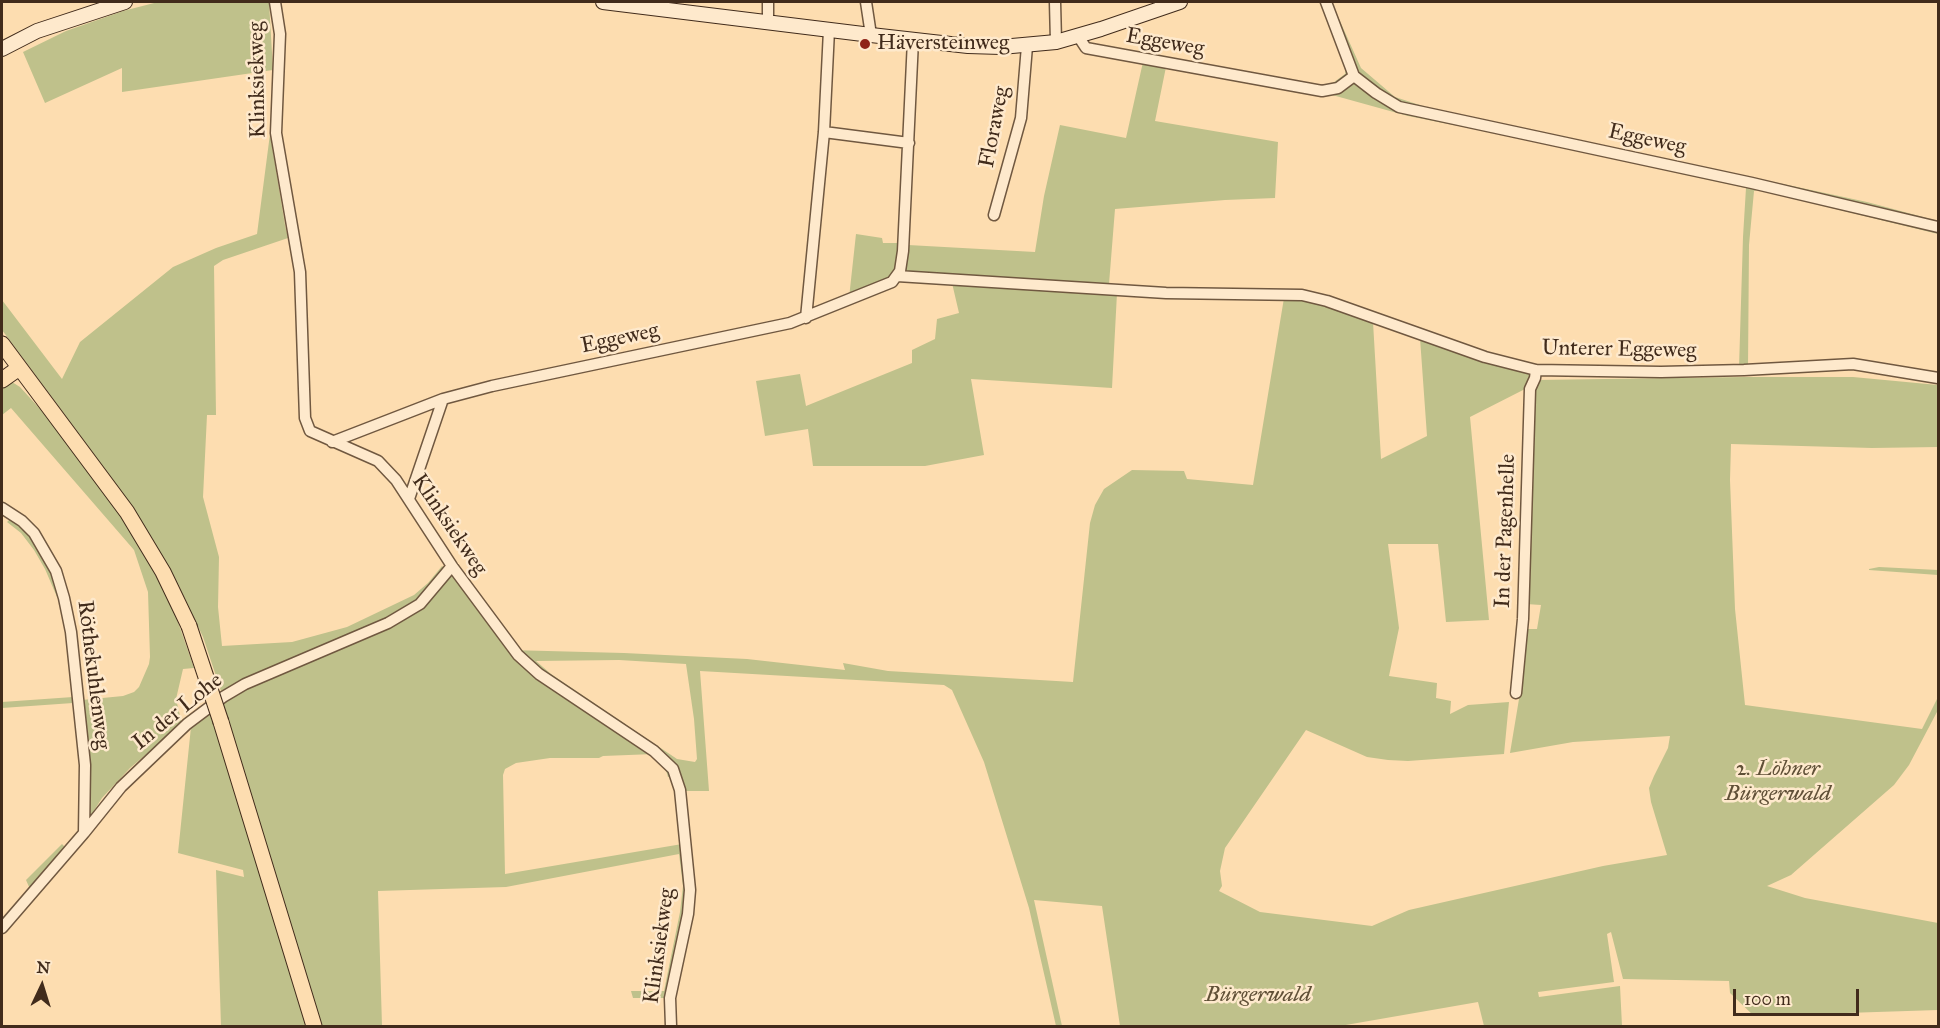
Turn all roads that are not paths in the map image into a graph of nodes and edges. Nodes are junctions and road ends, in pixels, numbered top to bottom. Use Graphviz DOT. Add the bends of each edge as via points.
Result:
graph roads {
  1 [pos="125,2"];
  2 [pos="275,2"];
  3 [pos="603,2"];
  4 [pos="768,2"];
  5 [pos="866,2"];
  6 [pos="1055,2"];
  7 [pos="1180,2"];
  8 [pos="1326,2"];
  9 [pos="645,4"];
  10 [pos="768,23"];
  11 [pos="829,30"];
  12 [pos="871,35"];
  13 [pos="1078,36"];
  14 [pos="914,40"];
  15 [pos="1056,42"];
  16 [pos="1027,46"];
  17 [pos="2,50"];
  18 [pos="1354,76"];
  19 [pos="824,132"];
  20 [pos="909,143"];
  21 [pos="994,215"];
  22 [pos="1938,227"];
  23 [pos="897,276"];
  24 [pos="806,318"];
  25 [pos="2,344"];
  26 [pos="11,364"];
  27 [pos="1536,370"];
  28 [pos="1938,378"];
  29 [pos="2,380"];
  30 [pos="443,399"];
  31 [pos="332,442"];
  32 [pos="409,499"];
  33 [pos="2,508"];
  34 [pos="452,566"];
  35 [pos="1516,693"];
  36 [pos="84,833"];
  37 [pos="2,928"];
  38 [pos="314,1026"];
  39 [pos="671,1026"];
  1 -- 17 [label="main road" via="37,31"];
  2 -- 31 [label="street, Klinksiekweg" via="280,34 276,133 300,272 305,418 310,431"];
  3 -- 9 [label="main road"];
  4 -- 10 [label="street"];
  5 -- 12 [label="street"];
  6 -- 15 [label="street"];
  7 -- 13 [label="main road"];
  8 -- 18 [label="street"];
  9 -- 10 [label="main road"];
  10 -- 11 [label="main road"];
  11 -- 12 [label="main road"];
  11 -- 19 [label="street"];
  12 -- 14 [label="main road"];
  13 -- 15 [label="main road"];
  13 -- 18 [label="street, Eggeweg" via="1086,48 1322,91 1338,88"];
  14 -- 16 [label="main road" via="968,46"];
  14 -- 20 [label="street"];
  15 -- 16 [label="main road"];
  16 -- 21 [label="street, Floraweg" via="1022,118"];
  18 -- 22 [label="street, Eggeweg" via="1399,107 1741,180"];
  19 -- 20 [label="street"];
  19 -- 24 [label="street"];
  20 -- 23 [label="street" via="903,251"];
  23 -- 24 [label="street, Eggeweg" via="889,284"];
  23 -- 27 [label="street, Unterer Eggeweg" via="1166,292 1302,295 1485,357"];
  24 -- 30 [label="street, Eggeweg"];
  25 -- 26 [label="main road"];
  26 -- 29 [label="main road"];
  26 -- 38 [label="main road, bridge" via="127,512 189,626"];
  27 -- 28 [label="street, Unterer Eggeweg" via="1720,371 1854,364"];
  27 -- 35 [label="street, In der Pagenhelle" via="1530,389 1523,619"];
  30 -- 31 [label="street, Eggeweg"];
  30 -- 32 [label="street"];
  31 -- 32 [label="street, Klinksiekweg" via="378,461"];
  32 -- 34 [label="street, Klinksiekweg"];
  33 -- 36 [label="street, Röthekuhlenweg" via="34,533 56,571 64,598 85,765"];
  34 -- 36 [label="street, In der Lohe" via="420,604 388,623 223,697 147,761"];
  34 -- 39 [label="street, Klinksiekweg" via="532,668 654,751 673,769 680,790 690,890 670,998"];
  36 -- 37 [label="street, In der Lohe"];
}
